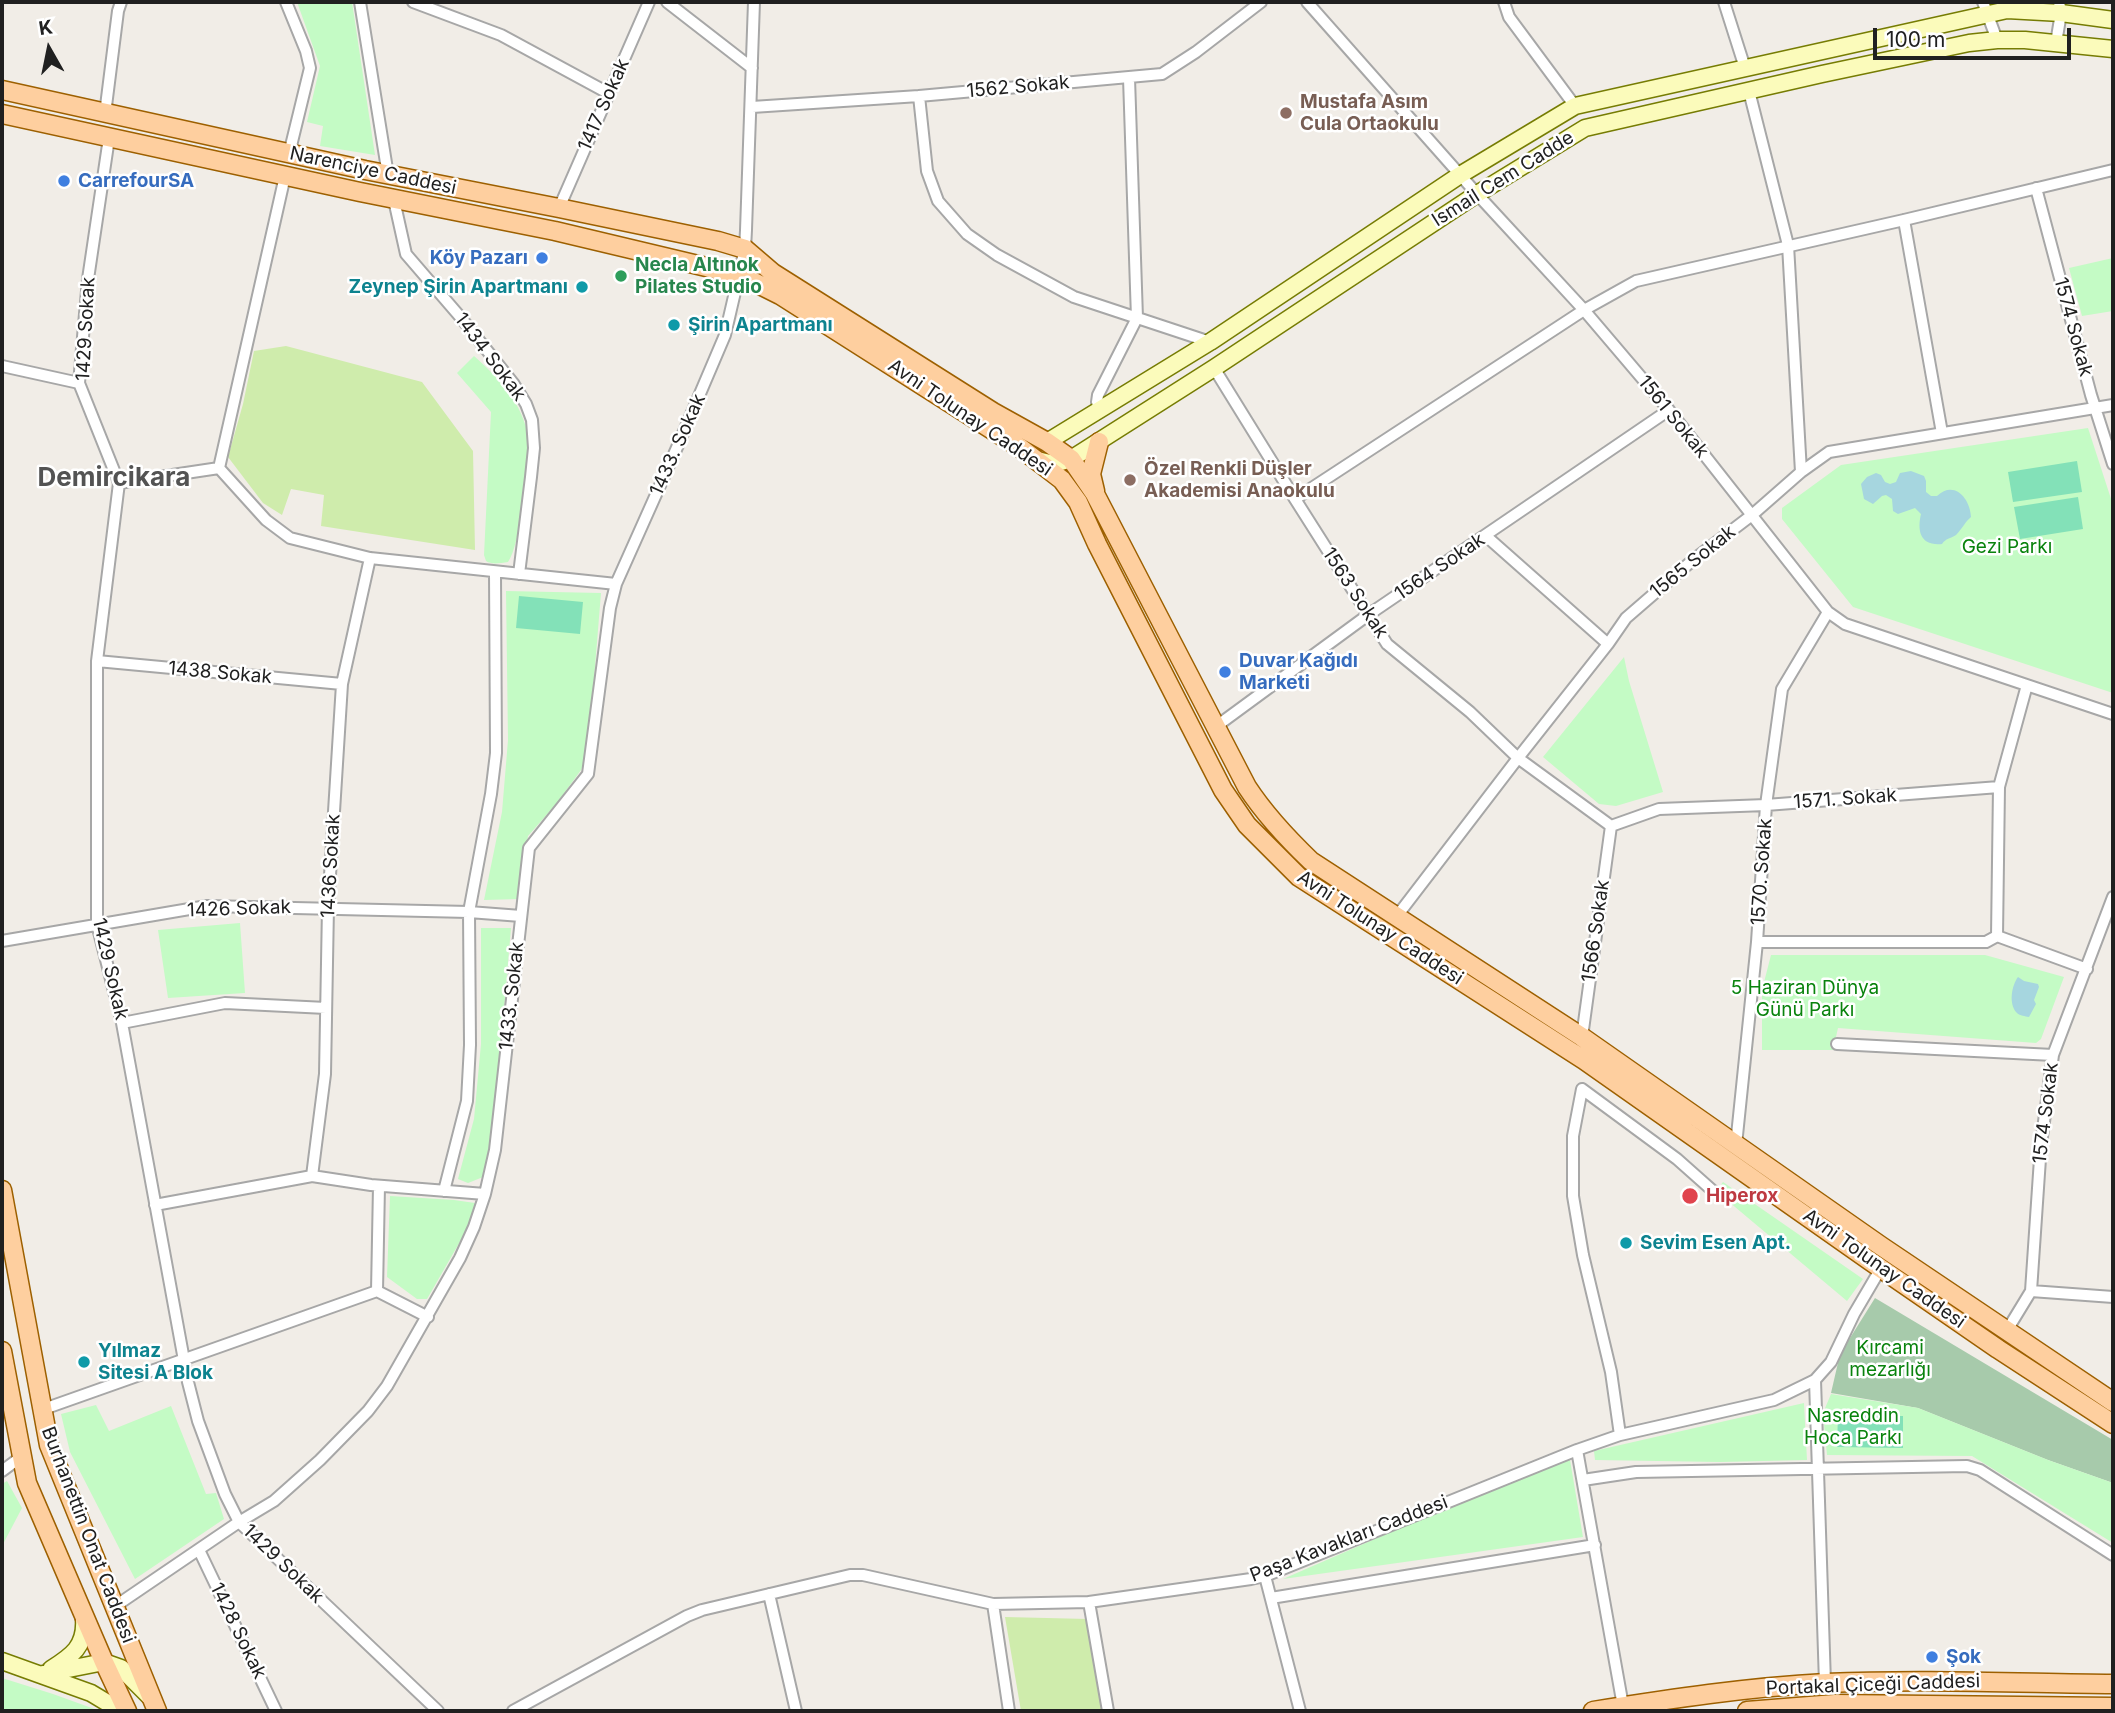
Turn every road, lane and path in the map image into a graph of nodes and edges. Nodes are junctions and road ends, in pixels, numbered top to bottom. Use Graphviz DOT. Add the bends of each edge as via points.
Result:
graph roads {
  1 [pos="121,2"];
  2 [pos="286,2"];
  3 [pos="360,2"];
  4 [pos="413,2"];
  5 [pos="649,2"];
  6 [pos="667,2"];
  7 [pos="754,2"];
  8 [pos="1261,2"];
  9 [pos="1307,2"];
  10 [pos="1504,2"];
  11 [pos="1724,2"];
  12 [pos="1986,8"];
  13 [pos="2060,8"];
  14 [pos="2113,20"];
  15 [pos="1997,40"];
  16 [pos="2056,43"];
  17 [pos="2113,49"];
  18 [pos="752,68"];
  19 [pos="1745,68"];
  20 [pos="1129,78"];
  21 [pos="2,90"];
  22 [pos="1749,91"];
  23 [pos="610,94"];
  24 [pos="919,96"];
  25 [pos="1575,106"];
  26 [pos="752,107"];
  27 [pos="2,114"];
  28 [pos="105,114"];
  29 [pos="109,138"];
  30 [pos="289,154"];
  31 [pos="2113,170"];
  32 [pos="388,175"];
  33 [pos="1460,175"];
  34 [pos="285,176"];
  35 [pos="2036,188"];
  36 [pos="1477,194"];
  37 [pos="394,200"];
  38 [pos="559,208"];
  39 [pos="1904,220"];
  40 [pos="1788,246"];
  41 [pos="745,249"];
  42 [pos="740,275"];
  43 [pos="1584,310"];
  44 [pos="1137,318"];
  45 [pos="1210,342"];
  46 [pos="2,366"];
  47 [pos="1214,368"];
  48 [pos="79,383"];
  49 [pos="2113,405"];
  50 [pos="2095,408"];
  51 [pos="1099,410"];
  52 [pos="1669,411"];
  53 [pos="1942,433"];
  54 [pos="1047,442"];
  55 [pos="1099,442"];
  56 [pos="1071,459"];
  57 [pos="1037,460"];
  58 [pos="2113,464"];
  59 [pos="219,468"];
  60 [pos="1801,472"];
  61 [pos="119,483"];
  62 [pos="1095,494"];
  63 [pos="1295,499"];
  64 [pos="1752,515"];
  65 [pos="1486,536"];
  66 [pos="370,558"];
  67 [pos="495,573"];
  68 [pos="519,574"];
  69 [pos="615,584"];
  70 [pos="1828,612"];
  71 [pos="1368,615"];
  72 [pos="1608,645"];
  73 [pos="97,661"];
  74 [pos="342,684"];
  75 [pos="2027,685"];
  76 [pos="2113,714"];
  77 [pos="1214,727"];
  78 [pos="1518,758"];
  79 [pos="1999,787"];
  80 [pos="1766,805"];
  81 [pos="1611,826"];
  82 [pos="2113,897"];
  83 [pos="328,907"];
  84 [pos="469,912"];
  85 [pos="521,916"];
  86 [pos="1397,916"];
  87 [pos="97,924"];
  88 [pos="1997,936"];
  89 [pos="2,941"];
  90 [pos="1757,942"];
  91 [pos="2087,969"];
  92 [pos="326,1008"];
  93 [pos="122,1023"];
  94 [pos="1581,1037"];
  95 [pos="1837,1044"];
  96 [pos="2053,1055"];
  97 [pos="1736,1145"];
  98 [pos="312,1176"];
  99 [pos="379,1186"];
  100 [pos="2,1190"];
  101 [pos="444,1191"];
  102 [pos="1713,1191"];
  103 [pos="485,1194"];
  104 [pos="155,1205"];
  105 [pos="1881,1268"];
  106 [pos="377,1291"];
  107 [pos="2031,1291"];
  108 [pos="2113,1297"];
  109 [pos="428,1317"];
  110 [pos="2006,1332"];
  111 [pos="2,1351"];
  112 [pos="184,1361"];
  113 [pos="1815,1380"];
  114 [pos="2113,1402"];
  115 [pos="41,1410"];
  116 [pos="2113,1424"];
  117 [pos="1620,1435"];
  118 [pos="1577,1450"];
  119 [pos="21,1457"];
  120 [pos="1818,1467"];
  121 [pos="2,1471"];
  122 [pos="1583,1480"];
  123 [pos="239,1522"];
  124 [pos="1595,1545"];
  125 [pos="199,1550"];
  126 [pos="2113,1555"];
  127 [pos="1265,1576"];
  128 [pos="769,1594"];
  129 [pos="1271,1598"];
  130 [pos="1088,1602"];
  131 [pos="993,1604"];
  132 [pos="114,1607"];
  133 [pos="84,1614"];
  134 [pos="2,1661"];
  135 [pos="104,1662"];
  136 [pos="43,1674"];
  137 [pos="1825,1684"];
  138 [pos="2113,1684"];
  139 [pos="155,1705"];
  140 [pos="1623,1706"];
  141 [pos="2113,1707"];
  142 [pos="1758,1710"];
  143 [pos="121,1711"];
  144 [pos="127,1711"];
  145 [pos="276,1711"];
  146 [pos="438,1711"];
  147 [pos="513,1711"];
  148 [pos="796,1711"];
  149 [pos="1009,1711"];
  150 [pos="1108,1711"];
  151 [pos="1300,1711"];
  152 [pos="1593,1711"];
  1 -- 28 [label="street"];
  2 -- 30 [label="street" via="310,68"];
  3 -- 32 [label="street"];
  4 -- 23 [label="street" via="502,35"];
  5 -- 23 [label="street, 1417 Sokak"];
  6 -- 18 [label="street"];
  7 -- 18 [label="street"];
  8 -- 20 [label="street, 1562 Sokak" via="1162,74"];
  9 -- 33 [label="street, 1561 Sokak"];
  10 -- 25 [label="street" via="1509,17"];
  11 -- 19 [label="street"];
  12 -- 13 [label="main road, Ismail Cem Cadde"];
  12 -- 15 [label="street"];
  12 -- 19 [label="main road, Ismail Cem Cadde"];
  13 -- 14 [label="main road, Ismail Cem Cadde"];
  13 -- 16 [label="street"];
  15 -- 16 [label="main road, Ismail Cem Cadde"];
  15 -- 22 [label="main road, Ismail Cem Cadde"];
  16 -- 17 [label="main road, Ismail Cem Cadde"];
  18 -- 26 [label="street"];
  19 -- 25 [label="main road, Ismail Cem Cadde"];
  20 -- 24 [label="street, 1562 Sokak"];
  20 -- 44 [label="street"];
  21 -- 28 [label="main road, Narenciye Caddesi"];
  22 -- 36 [label="main road, Ismail Cem Cadde" via="1585,128"];
  22 -- 40 [label="street"];
  23 -- 38 [label="street, 1417 Sokak"];
  24 -- 26 [label="street, 1562 Sokak"];
  24 -- 44 [label="street" via="927,171 938,201 967,234 1074,297"];
  25 -- 33 [label="main road, Ismail Cem Cadde"];
  26 -- 41 [label="street"];
  27 -- 29 [label="main road, Narenciye Caddesi"];
  28 -- 30 [label="main road, Narenciye Caddesi"];
  29 -- 34 [label="main road, Narenciye Caddesi"];
  29 -- 48 [label="street, 1429 Sokak" via="88,279"];
  30 -- 32 [label="main road, Narenciye Caddesi"];
  31 -- 35 [label="street"];
  32 -- 38 [label="main road, Narenciye Caddesi"];
  33 -- 36 [label="street, 1561 Sokak"];
  33 -- 45 [label="main road, Ismail Cem Cadde"];
  34 -- 37 [label="main road, Narenciye Caddesi"];
  34 -- 59 [label="street"];
  35 -- 39 [label="street"];
  35 -- 50 [label="street, 1574 Sokak"];
  36 -- 43 [label="street, 1561 Sokak"];
  36 -- 47 [label="main road, Ismail Cem Cadde"];
  37 -- 42 [label="main road, Narenciye Caddesi" via="555,230"];
  37 -- 68 [label="street, 1434 Sokak" via="406,254 513,383 532,420 534,448"];
  38 -- 41 [label="main road, Narenciye Caddesi"];
  39 -- 40 [label="street"];
  39 -- 53 [label="street"];
  40 -- 43 [label="street" via="1636,281"];
  40 -- 60 [label="street"];
  41 -- 42 [label="street"];
  41 -- 54 [label="main road, Avni Tolunay Caddesi" via="773,273"];
  42 -- 57 [label="main road, Avni Tolunay Caddesi" via="780,295"];
  42 -- 69 [label="street, 1433. Sokak" via="726,335"];
  43 -- 52 [label="street, 1561 Sokak"];
  43 -- 63 [label="street"];
  44 -- 45 [label="street"];
  44 -- 51 [label="street" via="1098,395"];
  45 -- 51 [label="main road, Ismail Cem Cadde"];
  46 -- 48 [label="street"];
  47 -- 55 [label="main road, Ismail Cem Cadde"];
  47 -- 63 [label="street, 1563 Sokak"];
  48 -- 61 [label="street, 1429 Sokak"];
  49 -- 50 [label="street, 1565 Sokak"];
  50 -- 53 [label="street, 1565 Sokak"];
  50 -- 58 [label="street, 1574 Sokak"];
  51 -- 54 [label="main road, Ismail Cem Cadde"];
  52 -- 64 [label="street, 1561 Sokak"];
  52 -- 65 [label="street, 1564 Sokak"];
  53 -- 60 [label="street, 1565 Sokak" via="1829,452"];
  54 -- 56 [label="main road, Avni Tolunay Caddesi"];
  55 -- 56 [label="main road, Ismail Cem Cadde"];
  55 -- 62 [label="main road" via="1091,474"];
  56 -- 57 [label="main road, Ismail Cem Cadde" via="1054,464"];
  56 -- 62 [label="main road, Avni Tolunay Caddesi"];
  57 -- 105 [label="main road, Avni Tolunay Caddesi" via="1062,480 1078,502 1223,790 1268,848 1299,877 1584,1060"];
  59 -- 61 [label="street"];
  59 -- 66 [label="street" via="266,520 290,538"];
  60 -- 64 [label="street, 1565 Sokak"];
  61 -- 73 [label="street, 1429 Sokak"];
  62 -- 77 [label="main road, Avni Tolunay Caddesi"];
  63 -- 71 [label="street, 1563 Sokak"];
  64 -- 70 [label="street, 1561 Sokak"];
  64 -- 72 [label="street, 1565 Sokak" via="1626,618"];
  65 -- 71 [label="street, 1564 Sokak"];
  65 -- 72 [label="street"];
  66 -- 67 [label="street"];
  66 -- 74 [label="street, 1436 Sokak"];
  67 -- 68 [label="street"];
  67 -- 84 [label="street" via="496,752"];
  68 -- 69 [label="street"];
  69 -- 85 [label="street, 1433. Sokak" via="588,774 529,848"];
  70 -- 75 [label="street, 1561 Sokak" via="1845,624"];
  70 -- 80 [label="street, 1570. Sokak" via="1782,689"];
  71 -- 77 [label="street, 1564 Sokak"];
  71 -- 78 [label="street, 1563 Sokak" via="1387,643"];
  72 -- 78 [label="street, 1565 Sokak"];
  73 -- 74 [label="street, 1438 Sokak"];
  73 -- 87 [label="street, 1429 Sokak"];
  74 -- 83 [label="street, 1436 Sokak"];
  75 -- 76 [label="street, 1561 Sokak"];
  75 -- 79 [label="street"];
  77 -- 86 [label="main road, Avni Tolunay Caddesi" via="1247,787 1282,834 1311,861"];
  78 -- 81 [label="street, 1563 Sokak"];
  78 -- 86 [label="street, 1565 Sokak"];
  79 -- 80 [label="street, 1571. Sokak"];
  79 -- 88 [label="street"];
  80 -- 81 [label="street, 1571. Sokak" via="1660,809"];
  80 -- 90 [label="street, 1570. Sokak"];
  81 -- 94 [label="street, 1566 Sokak"];
  82 -- 91 [label="street, 1574 Sokak"];
  83 -- 84 [label="street, 1426 Sokak"];
  83 -- 87 [label="street, 1426 Sokak" via="207,906"];
  83 -- 92 [label="street, 1436 Sokak"];
  84 -- 85 [label="street, 1426 Sokak"];
  84 -- 101 [label="street" via="467,1101"];
  85 -- 103 [label="street, 1433. Sokak" via="495,1150"];
  86 -- 94 [label="main road, Avni Tolunay Caddesi"];
  87 -- 89 [label="street, 1426 Sokak"];
  87 -- 93 [label="street, 1429 Sokak"];
  88 -- 90 [label="street" via="1986,942"];
  88 -- 91 [label="street"];
  90 -- 97 [label="street, 1570. Sokak"];
  91 -- 96 [label="street, 1574 Sokak"];
  92 -- 93 [label="street" via="225,1003"];
  92 -- 98 [label="street, 1436 Sokak" via="325,1074"];
  93 -- 104 [label="street, 1429 Sokak"];
  94 -- 97 [label="main road, Avni Tolunay Caddesi"];
  95 -- 96 [label="street"];
  96 -- 107 [label="street, 1574 Sokak" via="2041,1144"];
  97 -- 110 [label="main road, Avni Tolunay Caddesi"];
  98 -- 99 [label="street"];
  98 -- 104 [label="street"];
  99 -- 101 [label="street"];
  99 -- 106 [label="street"];
  100 -- 115 [label="main road, Burhanettin Onat Caddesi"];
  101 -- 103 [label="street"];
  102 -- 117 [label="street" via="1582,1089 1573,1136 1573,1196"];
  103 -- 109 [label="street, 1433. Sokak" via="460,1258"];
  104 -- 112 [label="street, 1429 Sokak"];
  105 -- 113 [label="street, Paşa Kavakları Caddesi" via="1831,1362"];
  105 -- 116 [label="main road, Avni Tolunay Caddesi"];
  106 -- 109 [label="street"];
  106 -- 112 [label="street"];
  107 -- 108 [label="street"];
  107 -- 110 [label="street, 1574 Sokak"];
  109 -- 123 [label="street, 1433. Sokak" via="368,1411 274,1501"];
  110 -- 114 [label="main road, Avni Tolunay Caddesi"];
  111 -- 119 [label="main road, Burhanettin Onat Caddesi"];
  112 -- 115 [label="street"];
  112 -- 123 [label="street, 1429 Sokak" via="198,1421"];
  113 -- 117 [label="street, Paşa Kavakları Caddesi" via="1773,1400"];
  113 -- 120 [label="street"];
  115 -- 132 [label="main road, Burhanettin Onat Caddesi" via="49,1445"];
  117 -- 118 [label="street, Paşa Kavakları Caddesi"];
  118 -- 122 [label="street"];
  118 -- 127 [label="street, Paşa Kavakları Caddesi"];
  119 -- 121 [label="street"];
  119 -- 133 [label="main road, Burhanettin Onat Caddesi" via="27,1483"];
  120 -- 122 [label="street" via="1636,1472"];
  120 -- 126 [label="street" via="1967,1466"];
  120 -- 137 [label="street"];
  122 -- 124 [label="street"];
  123 -- 125 [label="street, 1433. Sokak"];
  123 -- 146 [label="street, 1429 Sokak"];
  124 -- 129 [label="street"];
  124 -- 140 [label="street"];
  125 -- 132 [label="street, 1433. Sokak"];
  125 -- 145 [label="street, 1428 Sokak"];
  127 -- 129 [label="street"];
  127 -- 130 [label="street, Paşa Kavakları Caddesi"];
  128 -- 131 [label="street, Paşa Kavakları Caddesi" via="863,1575"];
  128 -- 147 [label="street, Paşa Kavakları Caddesi" via="687,1616"];
  128 -- 148 [label="street"];
  129 -- 151 [label="street"];
  130 -- 131 [label="street, Paşa Kavakları Caddesi"];
  130 -- 150 [label="street"];
  131 -- 149 [label="street"];
  132 -- 139 [label="main road, Burhanettin Onat Caddesi"];
  133 -- 135 [label="main road, Burhanettin Onat Caddesi"];
  133 -- 136 [label="main road" via="86,1634 80,1644"];
  134 -- 136 [label="main road"];
  135 -- 136 [label="main road"];
  135 -- 139 [label="main road" via="121,1668"];
  135 -- 144 [label="main road, Burhanettin Onat Caddesi"];
  136 -- 143 [label="main road"];
  137 -- 138 [label="main road, Portakal Çiceği Caddesi"];
  137 -- 140 [label="main road, Portakal Çiceği Caddesi"];
  140 -- 152 [label="main road, Portakal Çiceği Caddesi"];
  141 -- 142 [label="main road, Portakal Çiceği Caddesi" via="1835,1704"];
}
